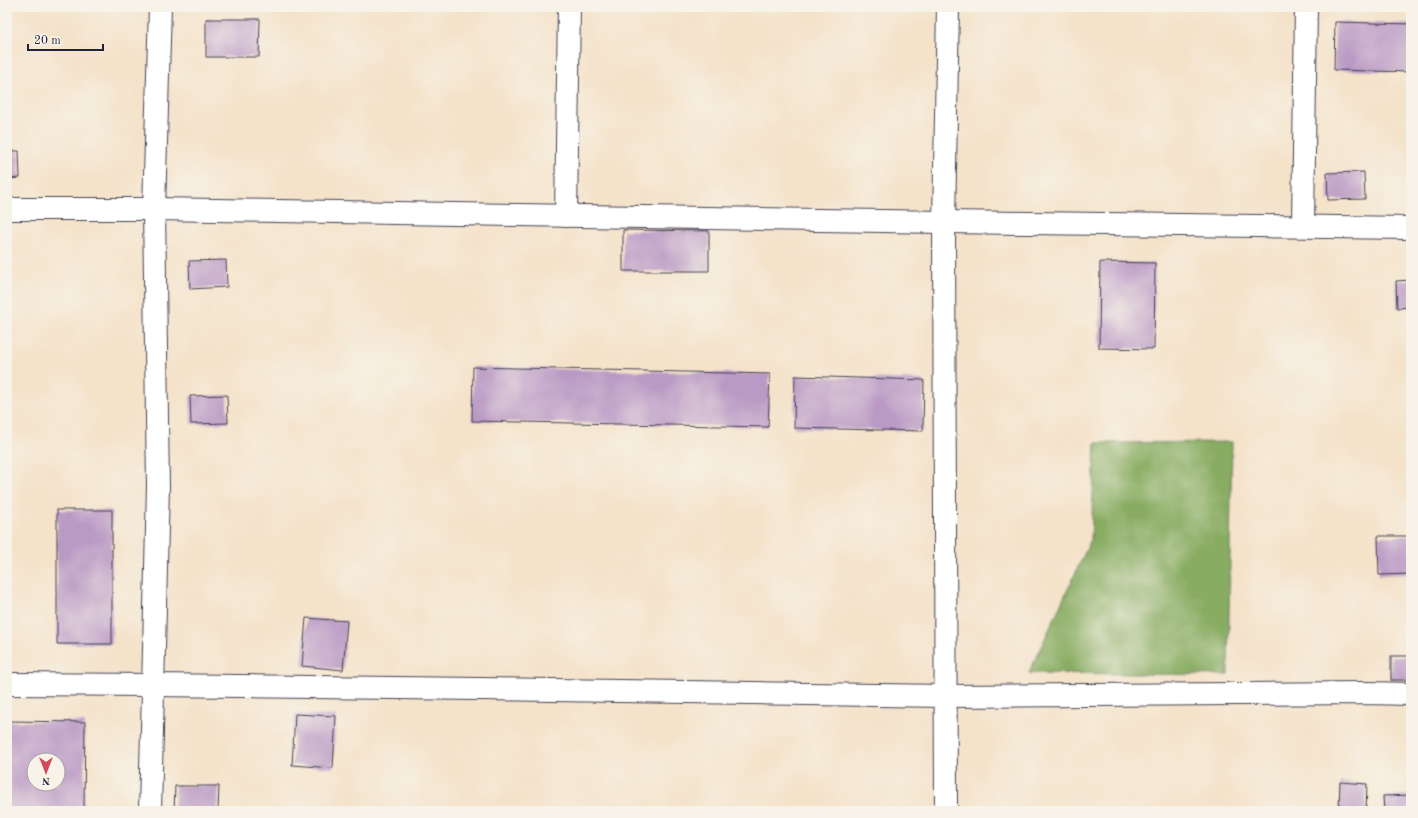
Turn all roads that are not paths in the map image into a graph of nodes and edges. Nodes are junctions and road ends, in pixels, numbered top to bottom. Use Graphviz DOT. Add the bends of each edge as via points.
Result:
graph roads {
  1 [pos="160,7"];
  2 [pos="569,7"];
  3 [pos="948,7"];
  4 [pos="1306,7"];
  5 [pos="7,209"];
  6 [pos="154,209"];
  7 [pos="566,216"];
  8 [pos="944,222"];
  9 [pos="1303,225"];
  10 [pos="1411,228"];
  11 [pos="7,684"];
  12 [pos="153,685"];
  13 [pos="1411,694"];
  14 [pos="946,696"];
  15 [pos="150,811"];
  16 [pos="946,811"];
  1 -- 6 [label="street"];
  2 -- 7 [label="street"];
  3 -- 8 [label="street"];
  4 -- 9 [label="street"];
  5 -- 6 [label="street"];
  6 -- 7 [label="street"];
  6 -- 12 [label="street" via="158,486"];
  7 -- 8 [label="street"];
  8 -- 9 [label="street"];
  8 -- 14 [label="street"];
  9 -- 10 [label="street"];
  11 -- 12 [label="street"];
  12 -- 14 [label="street"];
  12 -- 15 [label="street"];
  13 -- 14 [label="street" via="1367,692"];
  14 -- 16 [label="street"];
}
